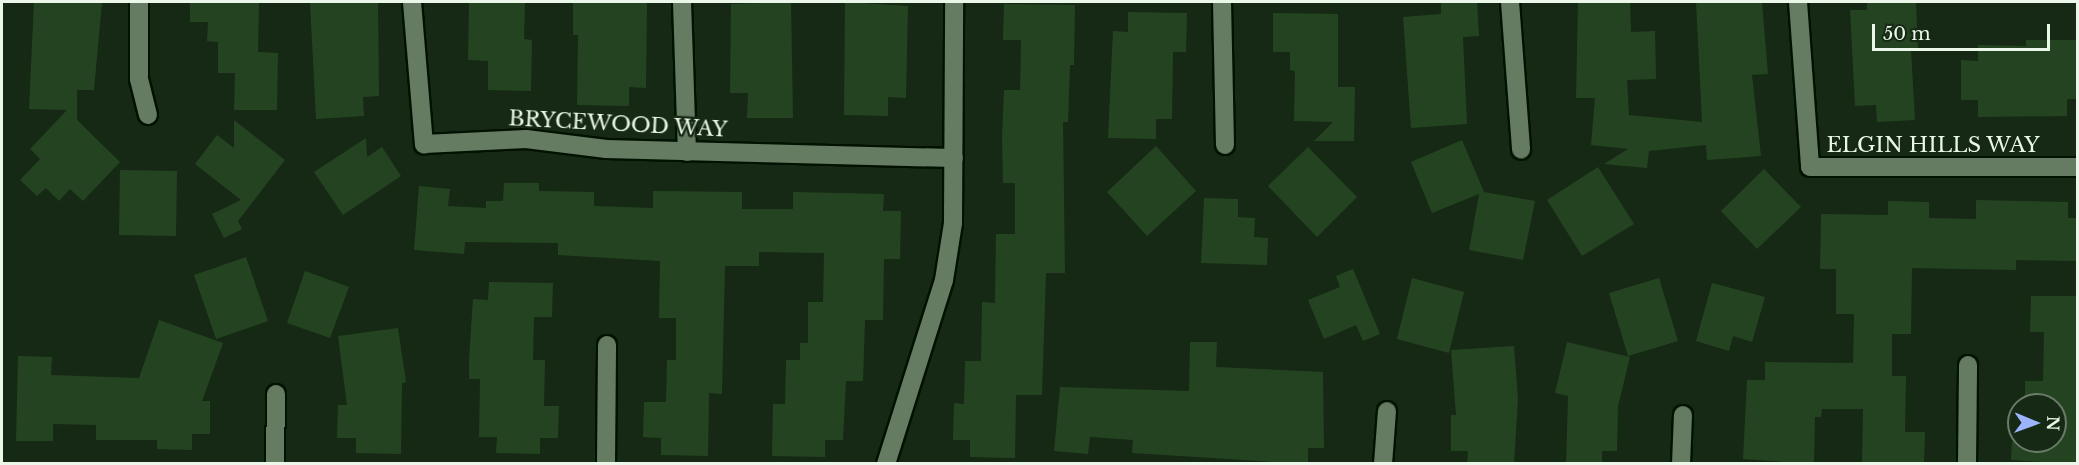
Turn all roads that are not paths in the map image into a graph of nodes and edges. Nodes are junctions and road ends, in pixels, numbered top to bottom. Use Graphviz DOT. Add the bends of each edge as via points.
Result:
graph roads {
  1 [pos="139,2"];
  2 [pos="412,2"];
  3 [pos="682,2"];
  4 [pos="954,2"];
  5 [pos="1222,2"];
  6 [pos="1510,2"];
  7 [pos="1798,2"];
  8 [pos="148,115"];
  9 [pos="1225,144"];
  10 [pos="1521,150"];
  11 [pos="687,152"];
  12 [pos="954,158"];
  13 [pos="2078,167"];
  14 [pos="607,345"];
  15 [pos="1968,365"];
  16 [pos="276,394"];
  17 [pos="1387,411"];
  18 [pos="1683,415"];
  19 [pos="275,464"];
  20 [pos="606,464"];
  21 [pos="886,464"];
  22 [pos="1383,464"];
  23 [pos="1681,464"];
  24 [pos="1966,464"];
  1 -- 8 [label="street" via="139,79"];
  2 -- 11 [label="street, BRYCEWOOD WAY" via="424,144 526,139"];
  3 -- 11 [label="street"];
  4 -- 12 [label="street"];
  5 -- 9 [label="street"];
  6 -- 10 [label="street"];
  7 -- 13 [label="street, ELGIN HILLS WAY" via="1810,167"];
  11 -- 12 [label="street, BRYCEWOOD WAY"];
  12 -- 21 [label="street" via="952,223 944,280"];
  14 -- 20 [label="street"];
  15 -- 24 [label="street"];
  16 -- 19 [label="street"];
  17 -- 22 [label="street"];
  18 -- 23 [label="street"];
}
